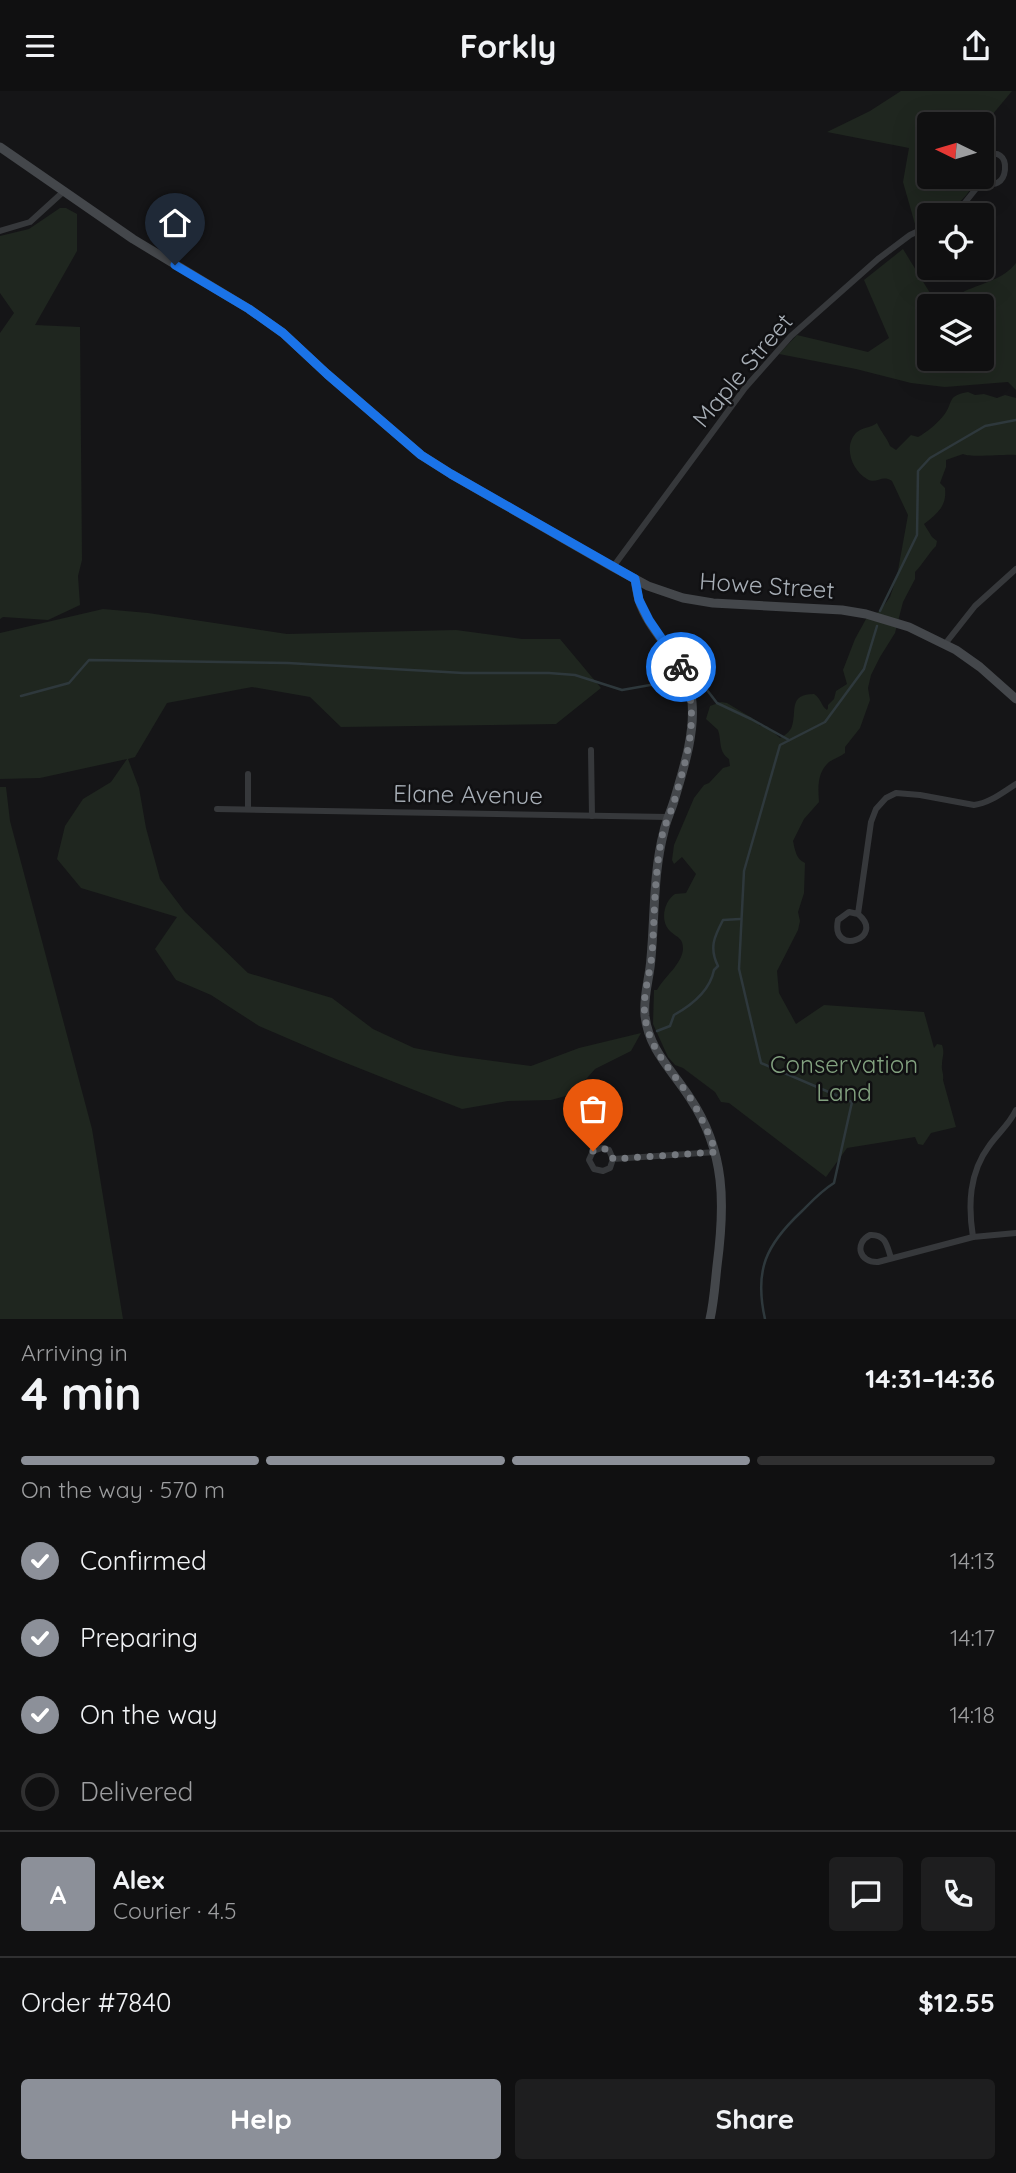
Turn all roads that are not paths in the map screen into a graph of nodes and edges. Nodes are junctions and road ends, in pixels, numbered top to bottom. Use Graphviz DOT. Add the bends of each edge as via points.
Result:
graph roads {
  1 [pos="0,147"];
  2 [pos="994,155"];
  3 [pos="994,182"];
  4 [pos="63,192"];
  5 [pos="0,231"];
  6 [pos="917,232"];
  7 [pos="612,567"];
  8 [pos="1016,569"];
  9 [pos="635,579"];
  10 [pos="945,645"];
  11 [pos="1014,694"];
  12 [pos="591,750"];
  13 [pos="248,774"];
  14 [pos="1016,783"];
  15 [pos="217,809"];
  16 [pos="248,809"];
  17 [pos="592,815"];
  18 [pos="668,817"];
  19 [pos="858,914"];
  20 [pos="1016,1110"];
  21 [pos="716,1152"];
  22 [pos="613,1159"];
  23 [pos="1016,1233"];
  24 [pos="973,1237"];
  25 [pos="891,1258"];
  26 [pos="710,1319"];
  1 -- 4 [label="street, Howe Street"];
  2 -- 3 [label="street" via="1003,159 1006,167 1004,176"];
  4 -- 5 [label="street" via="30,222"];
  4 -- 7 [label="street, Howe Street" via="283,333 421,455"];
  6 -- 7 [label="street, Maple Street" via="877,259 791,336 745,388"];
  7 -- 9 [label="street, Howe Street"];
  8 -- 10 [label="street" via="975,606"];
  9 -- 10 [label="street, Howe Street" via="700,602 866,614 909,627"];
  9 -- 18 [label="street" via="639,600 678,660 692,699 688,747"];
  10 -- 11 [label="street, Howe Street"];
  12 -- 17 [label="street"];
  13 -- 16 [label="street"];
  14 -- 19 [label="street" via="983,804 896,793 886,798 871,821"];
  15 -- 16 [label="street, Elane Avenue"];
  16 -- 17 [label="street, Elane Avenue"];
  17 -- 18 [label="street, Elane Avenue"];
  18 -- 21 [label="street" via="657,865 645,1017 654,1049 691,1100"];
  19 -- 19 [label="street" via="849,912 838,920 842,938 856,941 866,931"];
  20 -- 24 [label="street" via="989,1145 973,1177"];
  21 -- 22 [label="street"];
  21 -- 26 [label="street" via="722,1212"];
  23 -- 24 [label="street"];
  24 -- 25 [label="street"];
  25 -- 25 [label="street" via="866,1260 861,1242 879,1235"];
}
